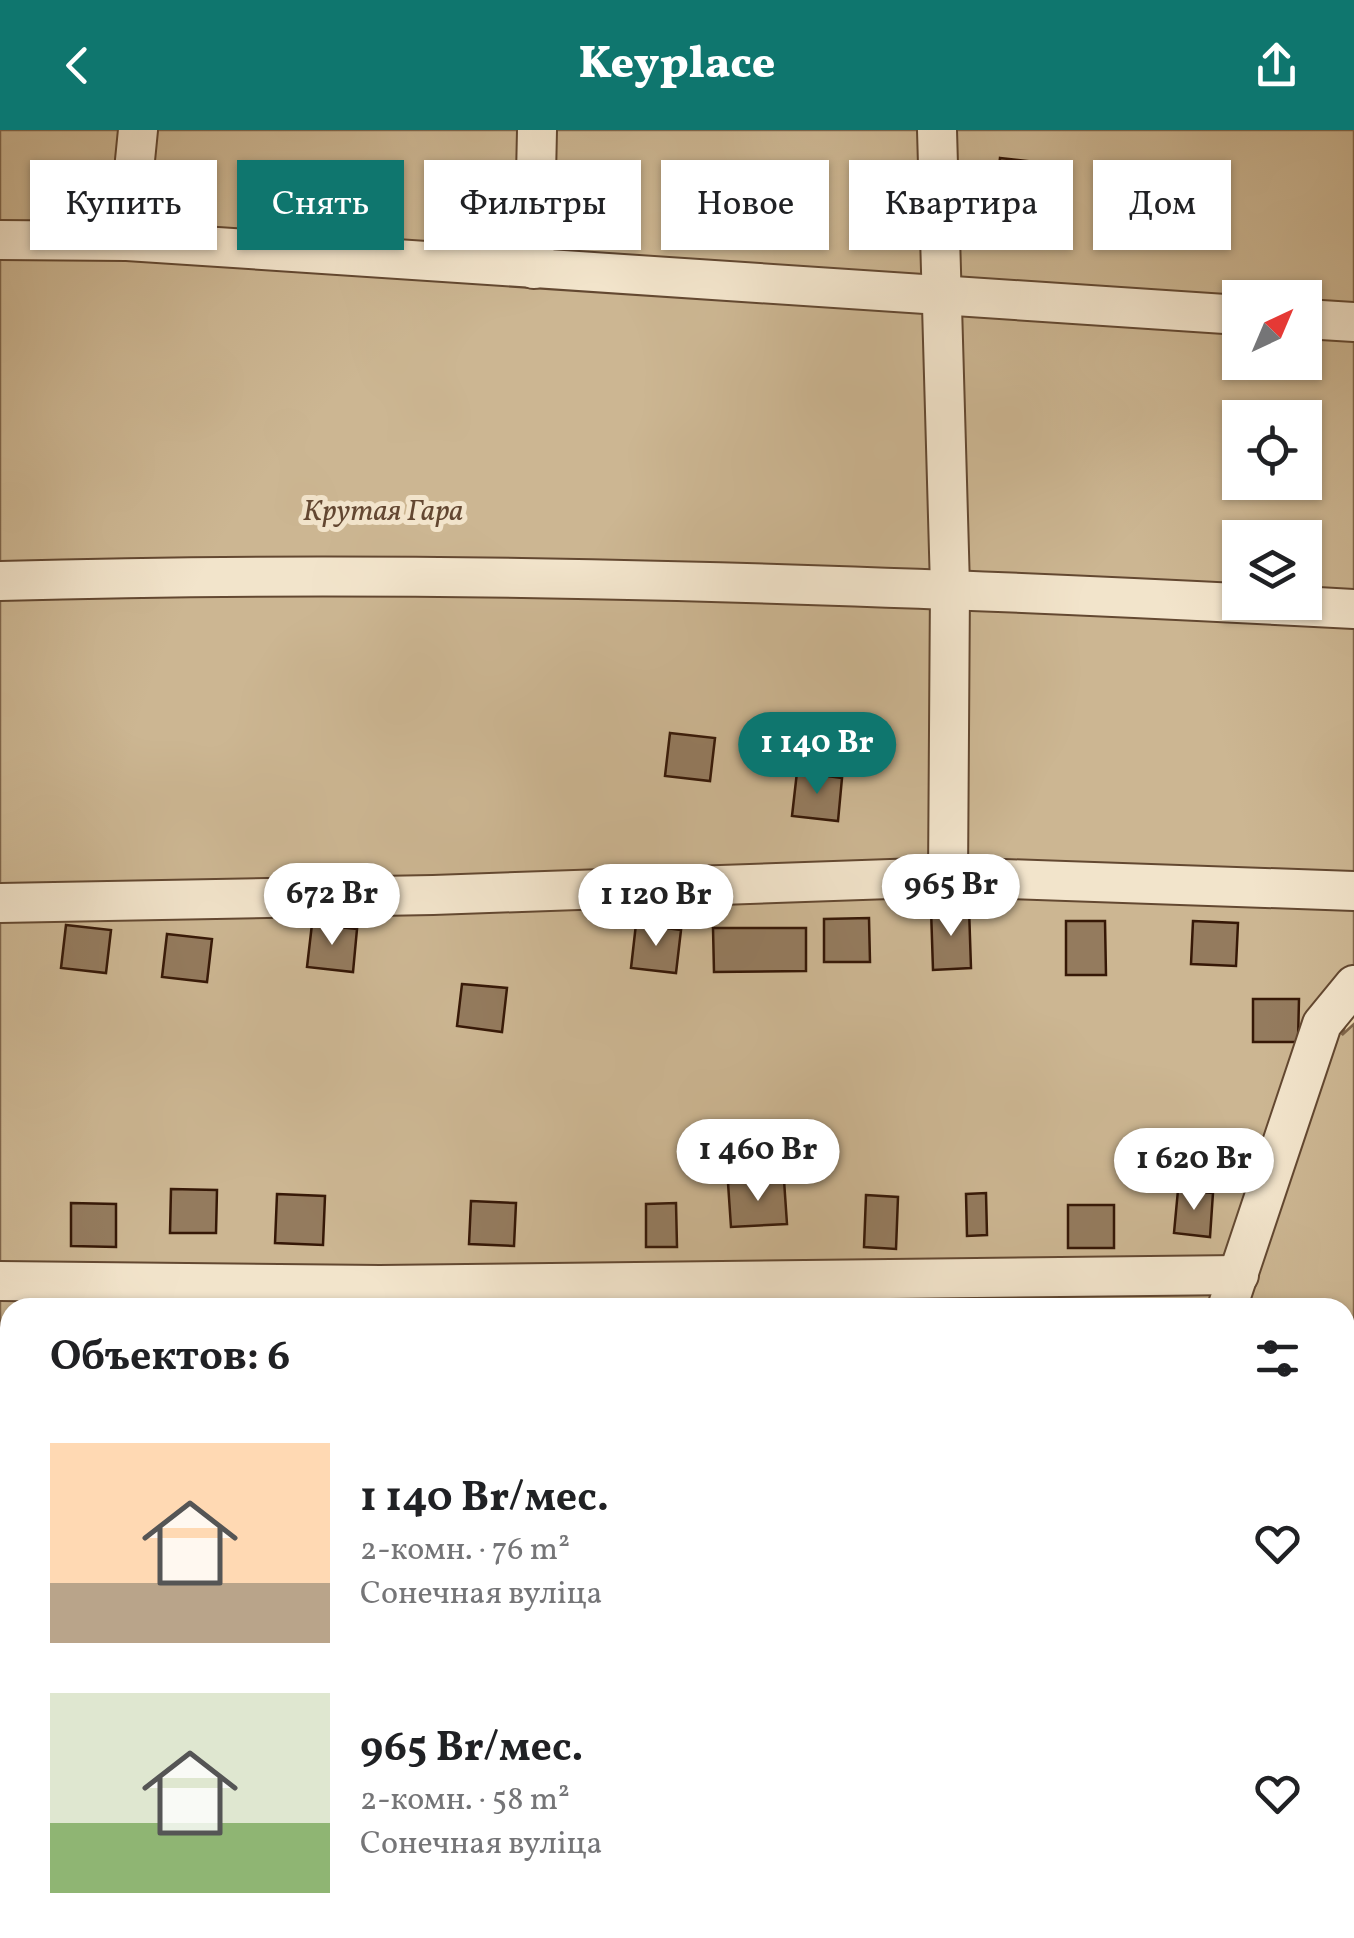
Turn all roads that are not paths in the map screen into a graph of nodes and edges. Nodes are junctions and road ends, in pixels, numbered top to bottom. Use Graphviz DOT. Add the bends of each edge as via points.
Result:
graph roads {
  1 [pos="138,130"];
  2 [pos="537,130"];
  3 [pos="937,130"];
  4 [pos="135,160"];
  5 [pos="0,240"];
  6 [pos="30,240"];
  7 [pos="217,247"];
  8 [pos="534,269"];
  9 [pos="942,297"];
  10 [pos="1222,314"];
  11 [pos="1322,320"];
  12 [pos="1354,322"];
  13 [pos="0,581"];
  14 [pos="950,587"];
  15 [pos="1354,609"];
  16 [pos="948,876"];
  17 [pos="1354,892"];
  18 [pos="0,902"];
  19 [pos="1354,984"];
  20 [pos="0,1280"];
  21 [pos="1233,1292"];
  22 [pos="830,1294"];
  23 [pos="376,1296"];
  1 -- 4 [label="street"];
  2 -- 8 [label="street"];
  3 -- 9 [label="street"];
  5 -- 6 [label="street"];
  7 -- 8 [label="street"];
  8 -- 9 [label="street"];
  9 -- 10 [label="street"];
  9 -- 14 [label="street"];
  11 -- 12 [label="street"];
  13 -- 14 [label="street" via="181,577"];
  14 -- 15 [label="street"];
  14 -- 16 [label="street"];
  16 -- 17 [label="street"];
  16 -- 18 [label="street" via="433,896"];
  19 -- 21 [label="street" via="1322,1024"];
  20 -- 23 [label="street"];
  21 -- 22 [label="street"];
  22 -- 23 [label="street"];
}
